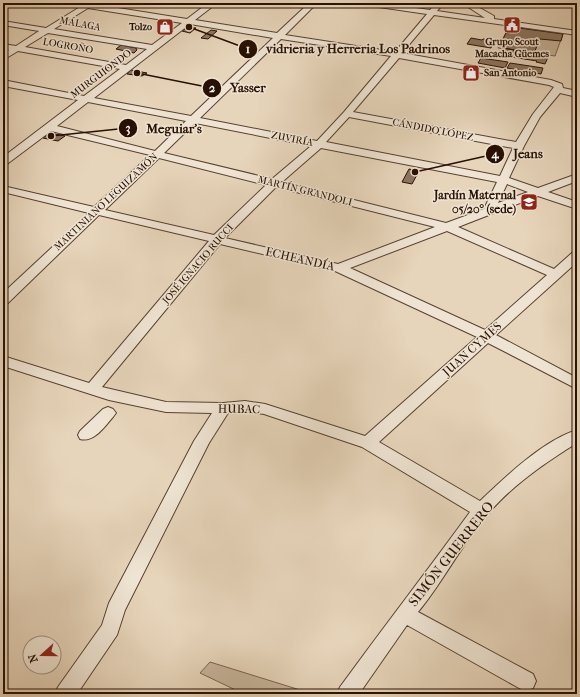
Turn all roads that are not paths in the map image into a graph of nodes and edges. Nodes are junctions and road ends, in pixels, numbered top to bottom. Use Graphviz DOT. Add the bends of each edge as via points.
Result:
graph roads {
  1 [pos="70,3"];
  2 [pos="213,3"];
  3 [pos="313,3"];
  4 [pos="365,3"];
  5 [pos="440,3"];
  6 [pos="466,3"];
  7 [pos="474,3"];
  8 [pos="90,4"];
  9 [pos="432,13"];
  10 [pos="499,21"];
  11 [pos="187,22"];
  12 [pos="3,23"];
  13 [pos="48,30"];
  14 [pos="577,32"];
  15 [pos="279,36"];
  16 [pos="3,46"];
  17 [pos="18,48"];
  18 [pos="154,48"];
  19 [pos="398,55"];
  20 [pos="3,57"];
  21 [pos="128,68"];
  22 [pos="3,83"];
  23 [pos="558,90"];
  24 [pos="577,94"];
  25 [pos="86,99"];
  26 [pos="347,114"];
  27 [pos="192,121"];
  28 [pos="48,127"];
  29 [pos="319,144"];
  30 [pos="520,146"];
  31 [pos="157,154"];
  32 [pos="3,162"];
  33 [pos="577,177"];
  34 [pos="505,180"];
  35 [pos="274,183"];
  36 [pos="3,189"];
  37 [pos="538,192"];
  38 [pos="577,206"];
  39 [pos="96,210"];
  40 [pos="489,210"];
  41 [pos="449,227"];
  42 [pos="217,239"];
  43 [pos="577,255"];
  44 [pos="339,268"];
  45 [pos="556,275"];
  46 [pos="3,300"];
  47 [pos="486,336"];
  48 [pos="3,361"];
  49 [pos="577,384"];
  50 [pos="92,389"];
  51 [pos="223,408"];
  52 [pos="108,413"];
  53 [pos="86,435"];
  54 [pos="577,436"];
  55 [pos="368,443"];
  56 [pos="481,510"];
  57 [pos="404,614"];
  58 [pos="526,681"];
  59 [pos="64,694"];
  60 [pos="347,694"];
  1 -- 8 [label="street"];
  2 -- 11 [label="street, MURGUIONDO"];
  3 -- 15 [label="street, MARTINIANO LEGUIZAMÓN"];
  4 -- 9 [label="street"];
  5 -- 9 [label="street, JOSÉ IGNACIO RUCCI"];
  6 -- 10 [label="street"];
  7 -- 10 [label="street"];
  8 -- 11 [label="street"];
  8 -- 13 [label="street"];
  9 -- 10 [label="street"];
  9 -- 19 [label="street, JOSÉ IGNACIO RUCCI"];
  10 -- 14 [label="street"];
  11 -- 15 [label="street"];
  11 -- 18 [label="street, MURGUIONDO"];
  12 -- 13 [label="street, MÁLAGA"];
  13 -- 17 [label="street"];
  13 -- 18 [label="street, MÁLAGA"];
  15 -- 19 [label="street"];
  15 -- 27 [label="street, MARTINIANO LEGUIZAMÓN"];
  16 -- 17 [label="street, LOGROÑO"];
  17 -- 20 [label="street"];
  17 -- 21 [label="street, LOGROÑO"];
  18 -- 21 [label="street, MURGUIONDO"];
  19 -- 23 [label="street" via="551,82 559,86"];
  19 -- 26 [label="street, JOSÉ IGNACIO RUCCI"];
  21 -- 25 [label="street, MURGUIONDO"];
  22 -- 25 [label="street, ZUVIRÍA"];
  23 -- 24 [label="street"];
  23 -- 30 [label="street" via="536,116"];
  25 -- 27 [label="street, ZUVIRÍA"];
  25 -- 28 [label="street, MURGUIONDO"];
  26 -- 29 [label="street, JOSÉ IGNACIO RUCCI"];
  26 -- 30 [label="street, CÁNDIDO LÓPEZ"];
  27 -- 29 [label="street, ZUVIRÍA"];
  27 -- 31 [label="street, MARTINIANO LEGUIZAMÓN"];
  28 -- 31 [label="street, MARTÍN GRANDOLI"];
  28 -- 32 [label="street, MURGUIONDO"];
  29 -- 34 [label="street, ZUVIRÍA"];
  29 -- 35 [label="street, JOSÉ IGNACIO RUCCI"];
  30 -- 34 [label="street"];
  31 -- 35 [label="street, MARTÍN GRANDOLI"];
  31 -- 39 [label="street, MARTINIANO LEGUIZAMÓN"];
  33 -- 37 [label="street"];
  34 -- 37 [label="street, ZUVIRÍA"];
  34 -- 40 [label="street"];
  35 -- 41 [label="street, MARTÍN GRANDOLI"];
  35 -- 42 [label="street, JOSÉ IGNACIO RUCCI"];
  36 -- 39 [label="street, ECHEANDÍA"];
  37 -- 38 [label="street, ZUVIRÍA"];
  37 -- 40 [label="street"];
  39 -- 42 [label="street, ECHEANDÍA"];
  39 -- 46 [label="street, MARTINIANO LEGUIZAMÓN"];
  40 -- 41 [label="street"];
  41 -- 44 [label="street"];
  41 -- 45 [label="street, MARTÍN GRANDOLI"];
  42 -- 44 [label="street, ECHEANDÍA"];
  42 -- 50 [label="street, JOSÉ IGNACIO RUCCI"];
  43 -- 45 [label="street, JUAN CYMES"];
  44 -- 47 [label="street, ECHEANDÍA"];
  45 -- 47 [label="street, JUAN CYMES"];
  47 -- 49 [label="street, ECHEANDÍA"];
  47 -- 55 [label="street, JUAN CYMES"];
  48 -- 50 [label="street, HUBAC"];
  50 -- 51 [label="street, HUBAC" via="166,407"];
  51 -- 55 [label="street, HUBAC" via="245,406 265,409"];
  51 -- 59 [label="street" via="202,441 116,609 110,629"];
  52 -- 53 [label="street"];
  54 -- 56 [label="street, SIMÓN GUERRERO" via="546,454"];
  55 -- 56 [label="street, HUBAC"];
  56 -- 57 [label="street, SIMÓN GUERRERO"];
  57 -- 58 [label="street"];
  57 -- 60 [label="street, SIMÓN GUERRERO"];
}
